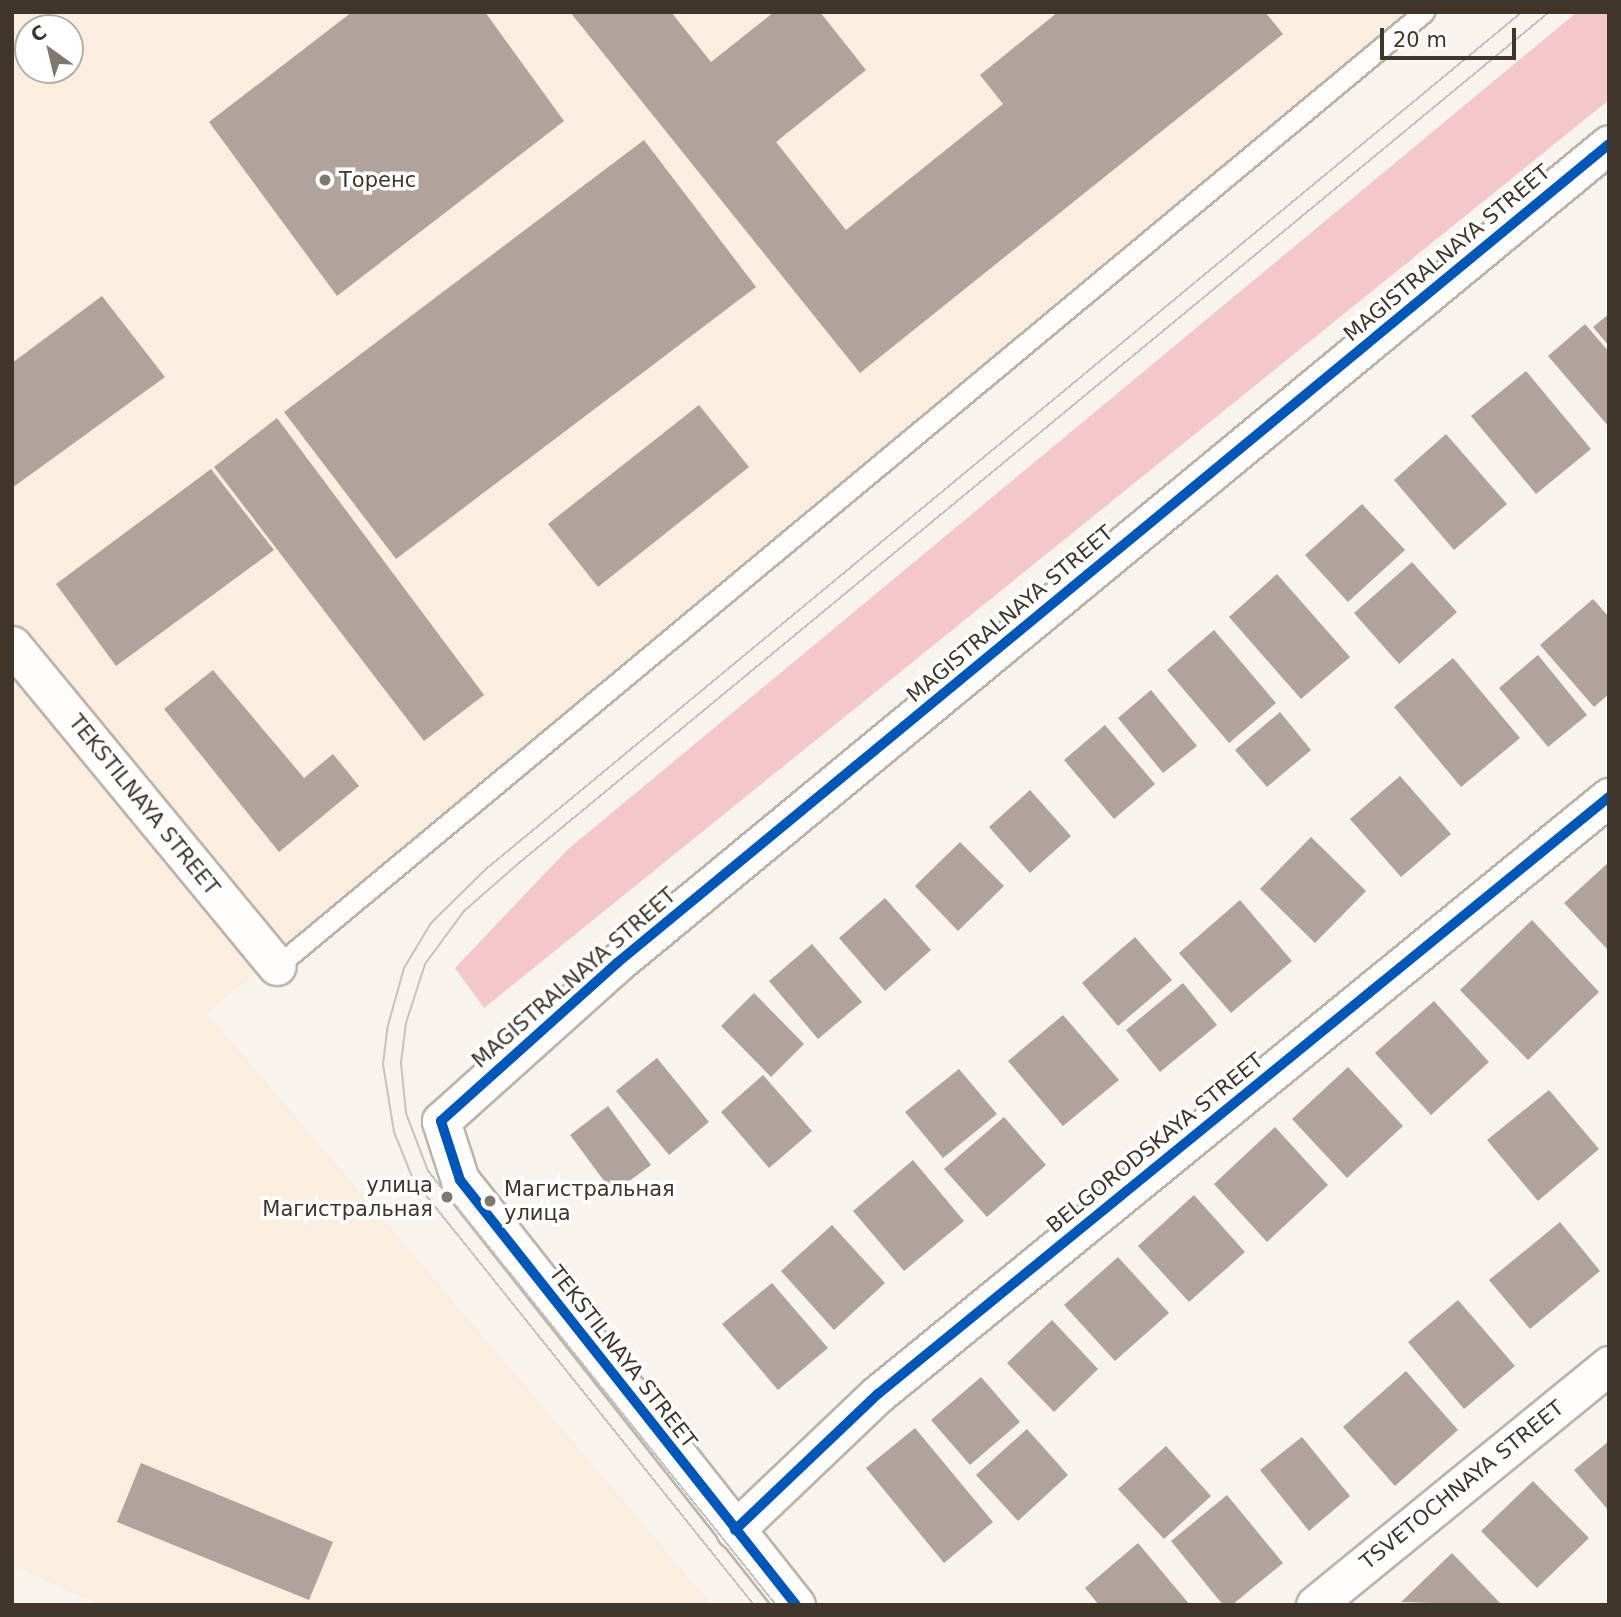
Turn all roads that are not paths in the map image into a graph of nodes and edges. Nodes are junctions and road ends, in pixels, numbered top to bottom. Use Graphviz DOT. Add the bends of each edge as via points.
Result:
graph roads {
  1 [pos="1424,12"];
  2 [pos="1609,144"];
  3 [pos="12,645"];
  4 [pos="1609,797"];
  5 [pos="276,966"];
  6 [pos="441,1121"];
  7 [pos="1609,1365"];
  8 [pos="736,1531"];
  9 [pos="796,1605"];
  10 [pos="1315,1605"];
  1 -- 5 [label="lane"];
  2 -- 6 [label="street, MAGISTRALNAYA STREET" via="617,963"];
  3 -- 5 [label="street, TEKSTILNAYA STREET"];
  4 -- 8 [label="street, BELGORODSKAYA STREET" via="878,1394"];
  6 -- 8 [label="street, TEKSTILNAYA STREET" via="460,1180"];
  7 -- 10 [label="street, TSVETOCHNAYA STREET"];
  8 -- 9 [label="street, TEKSTILNAYA STREET"];
}
